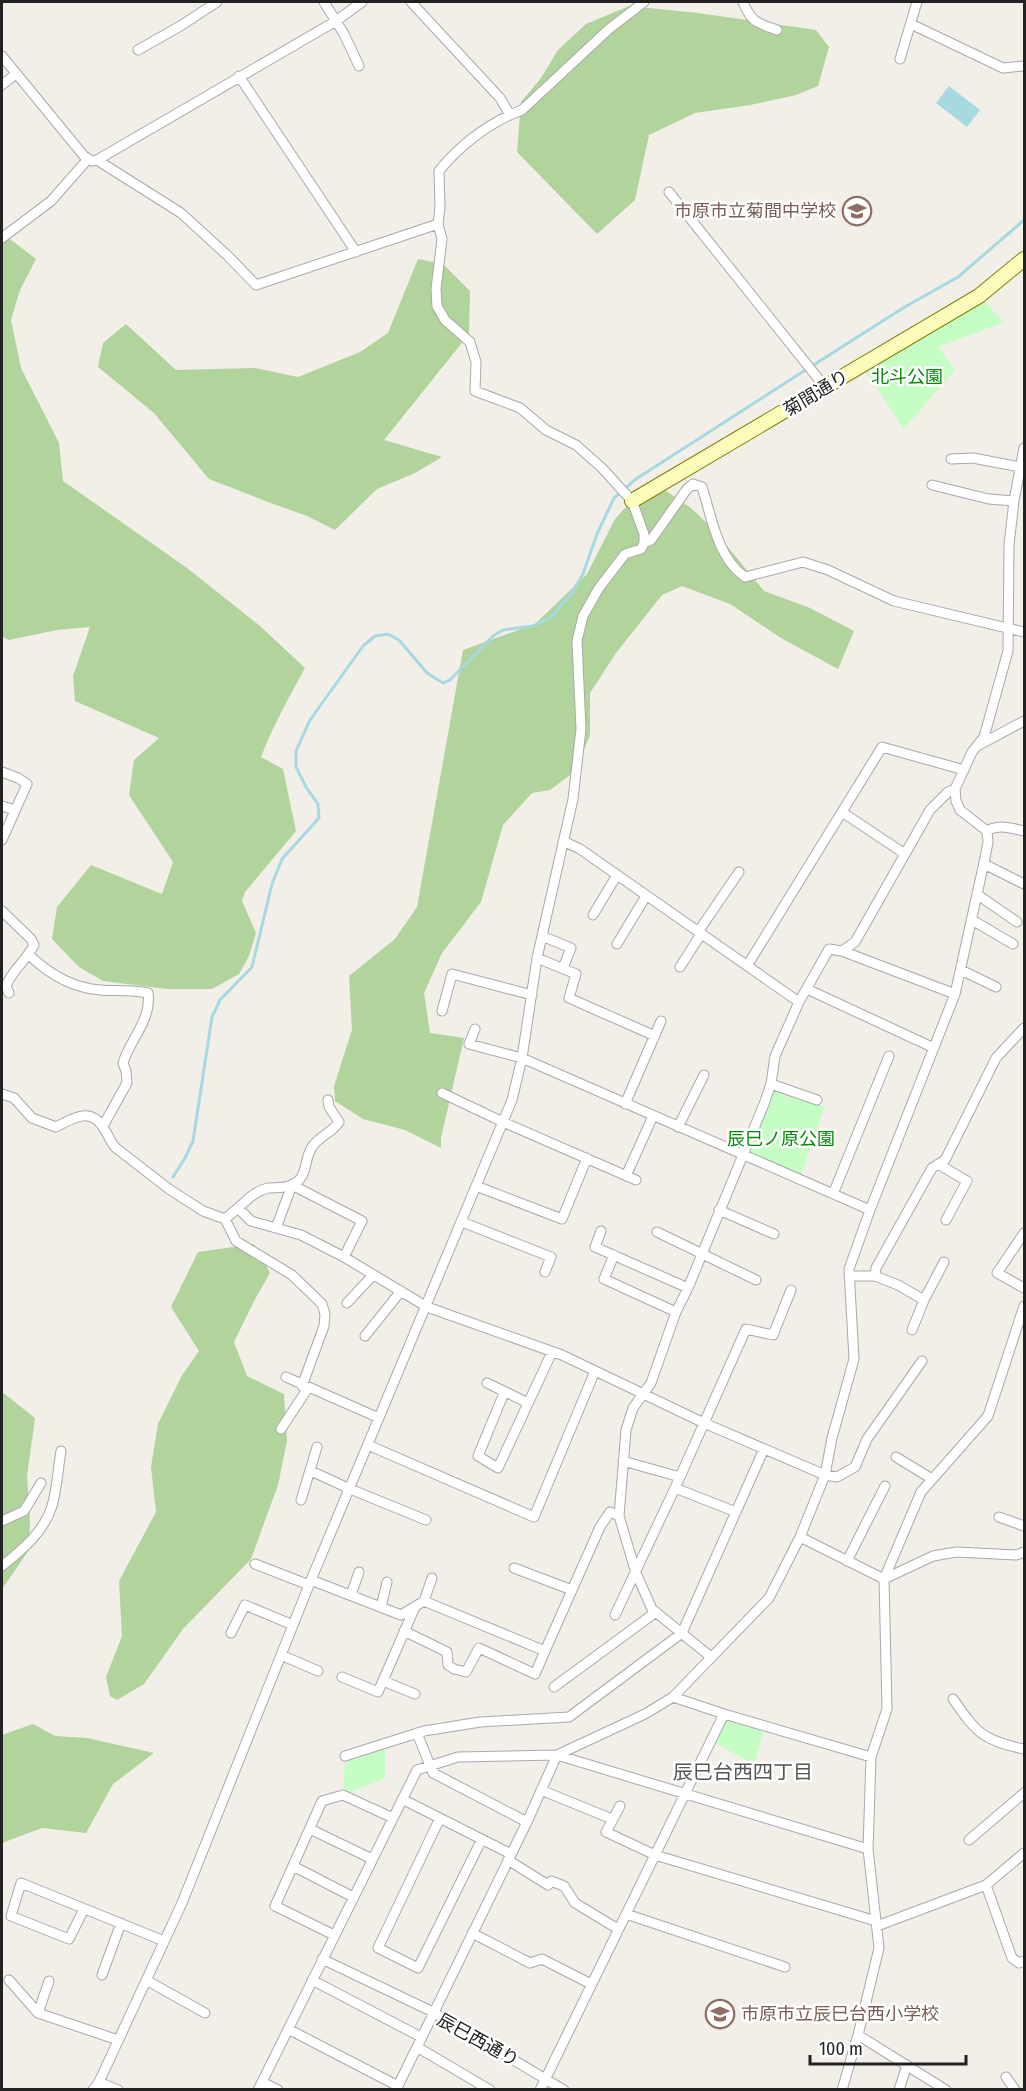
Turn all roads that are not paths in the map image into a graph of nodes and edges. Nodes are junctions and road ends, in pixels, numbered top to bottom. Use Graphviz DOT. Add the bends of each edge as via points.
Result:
graph roads {
  1 [pos="217,2"];
  2 [pos="324,2"];
  3 [pos="362,2"];
  4 [pos="411,2"];
  5 [pos="644,2"];
  6 [pos="743,2"];
  7 [pos="917,2"];
  8 [pos="336,21"];
  9 [pos="911,24"];
  10 [pos="777,30"];
  11 [pos="138,50"];
  12 [pos="2,56"];
  13 [pos="900,59"];
  14 [pos="359,66"];
  15 [pos="1024,66"];
  16 [pos="16,74"];
  17 [pos="239,76"];
  18 [pos="2,85"];
  19 [pos="510,115"];
  20 [pos="92,160"];
  21 [pos="669,192"];
  22 [pos="438,224"];
  23 [pos="2,238"];
  24 [pos="356,252"];
  25 [pos="1024,259"];
  26 [pos="825,387"];
  27 [pos="1024,448"];
  28 [pos="951,459"];
  29 [pos="1020,467"];
  30 [pos="932,485"];
  31 [pos="632,501"];
  32 [pos="1014,501"];
  33 [pos="644,543"];
  34 [pos="1008,627"];
  35 [pos="1024,632"];
  36 [pos="1024,721"];
  37 [pos="976,747"];
  38 [pos="964,770"];
  39 [pos="2,772"];
  40 [pos="955,789"];
  41 [pos="2,806"];
  42 [pos="15,810"];
  43 [pos="842,813"];
  44 [pos="987,831"];
  45 [pos="1024,831"];
  46 [pos="2,840"];
  47 [pos="563,842"];
  48 [pos="905,854"];
  49 [pos="984,864"];
  50 [pos="739,872"];
  51 [pos="617,875"];
  52 [pos="1024,884"];
  53 [pos="978,895"];
  54 [pos="646,896"];
  55 [pos="2,911"];
  56 [pos="592,915"];
  57 [pos="972,920"];
  58 [pos="1017,922"];
  59 [pos="700,933"];
  60 [pos="542,936"];
  61 [pos="617,944"];
  62 [pos="1013,944"];
  63 [pos="842,951"];
  64 [pos="29,955"];
  65 [pos="537,958"];
  66 [pos="747,966"];
  67 [pos="680,967"];
  68 [pos="563,968"];
  69 [pos="961,970"];
  70 [pos="996,987"];
  71 [pos="807,989"];
  72 [pos="9,993"];
  73 [pos="955,994"];
  74 [pos="532,995"];
  75 [pos="799,1002"];
  76 [pos="442,1011"];
  77 [pos="661,1021"];
  78 [pos="1024,1028"];
  79 [pos="475,1029"];
  80 [pos="655,1036"];
  81 [pos="934,1048"];
  82 [pos="889,1056"];
  83 [pos="522,1058"];
  84 [pos="704,1075"];
  85 [pos="771,1084"];
  86 [pos="442,1092"];
  87 [pos="2,1094"];
  88 [pos="328,1100"];
  89 [pos="817,1100"];
  90 [pos="625,1104"];
  91 [pos="653,1116"];
  92 [pos="503,1122"];
  93 [pos="103,1126"];
  94 [pos="678,1127"];
  95 [pos="742,1155"];
  96 [pos="587,1158"];
  97 [pos="938,1164"];
  98 [pos="626,1176"];
  99 [pos="636,1180"];
  100 [pos="292,1185"];
  101 [pos="476,1186"];
  102 [pos="833,1194"];
  103 [pos="238,1208"];
  104 [pos="719,1210"];
  105 [pos="870,1210"];
  106 [pos="225,1219"];
  107 [pos="946,1220"];
  108 [pos="462,1221"];
  109 [pos="276,1228"];
  110 [pos="602,1231"];
  111 [pos="657,1232"];
  112 [pos="1024,1233"];
  113 [pos="774,1234"];
  114 [pos="614,1255"];
  115 [pos="702,1255"];
  116 [pos="344,1257"];
  117 [pos="944,1262"];
  118 [pos="545,1272"];
  119 [pos="374,1275"];
  120 [pos="849,1276"];
  121 [pos="875,1276"];
  122 [pos="756,1280"];
  123 [pos="688,1288"];
  124 [pos="1024,1288"];
  125 [pos="790,1290"];
  126 [pos="401,1291"];
  127 [pos="924,1300"];
  128 [pos="346,1303"];
  129 [pos="427,1306"];
  130 [pos="1024,1306"];
  131 [pos="676,1312"];
  132 [pos="1021,1326"];
  133 [pos="912,1330"];
  134 [pos="365,1336"];
  135 [pos="552,1352"];
  136 [pos="922,1361"];
  137 [pos="595,1371"];
  138 [pos="286,1377"];
  139 [pos="487,1383"];
  140 [pos="305,1387"];
  141 [pos="504,1393"];
  142 [pos="642,1393"];
  143 [pos="528,1403"];
  144 [pos="379,1418"];
  145 [pos="704,1423"];
  146 [pos="281,1429"];
  147 [pos="368,1445"];
  148 [pos="317,1447"];
  149 [pos="764,1449"];
  150 [pos="61,1451"];
  151 [pos="896,1457"];
  152 [pos="623,1461"];
  153 [pos="311,1471"];
  154 [pos="825,1475"];
  155 [pos="680,1477"];
  156 [pos="932,1479"];
  157 [pos="41,1483"];
  158 [pos="885,1486"];
  159 [pos="675,1488"];
  160 [pos="350,1489"];
  161 [pos="301,1500"];
  162 [pos="736,1512"];
  163 [pos="619,1516"];
  164 [pos="999,1517"];
  165 [pos="426,1520"];
  166 [pos="2,1521"];
  167 [pos="1024,1526"];
  168 [pos="800,1537"];
  169 [pos="1024,1552"];
  170 [pos="847,1561"];
  171 [pos="255,1564"];
  172 [pos="2,1566"];
  173 [pos="514,1568"];
  174 [pos="359,1572"];
  175 [pos="636,1573"];
  176 [pos="432,1578"];
  177 [pos="884,1579"];
  178 [pos="310,1582"];
  179 [pos="387,1582"];
  180 [pos="572,1590"];
  181 [pos="351,1595"];
  182 [pos="424,1601"];
  183 [pos="381,1607"];
  184 [pos="415,1607"];
  185 [pos="656,1612"];
  186 [pos="615,1615"];
  187 [pos="293,1625"];
  188 [pos="404,1631"];
  189 [pos="231,1633"];
  190 [pos="682,1633"];
  191 [pos="545,1651"];
  192 [pos="281,1655"];
  193 [pos="711,1657"];
  194 [pos="318,1671"];
  195 [pos="342,1677"];
  196 [pos="383,1681"];
  197 [pos="554,1687"];
  198 [pos="415,1694"];
  199 [pos="673,1697"];
  200 [pos="953,1699"];
  201 [pos="724,1714"];
  202 [pos="417,1733"];
  203 [pos="1024,1749"];
  204 [pos="557,1755"];
  205 [pos="345,1756"];
  206 [pos="872,1757"];
  207 [pos="429,1766"];
  208 [pos="541,1790"];
  209 [pos="686,1792"];
  210 [pos="1024,1793"];
  211 [pos="402,1799"];
  212 [pos="620,1806"];
  213 [pos="393,1818"];
  214 [pos="440,1818"];
  215 [pos="612,1819"];
  216 [pos="527,1822"];
  217 [pos="310,1829"];
  218 [pos="482,1839"];
  219 [pos="969,1840"];
  220 [pos="868,1849"];
  221 [pos="1024,1853"];
  222 [pos="655,1855"];
  223 [pos="509,1857"];
  224 [pos="372,1859"];
  225 [pos="293,1866"];
  226 [pos="986,1885"];
  227 [pos="353,1897"];
  228 [pos="84,1909"];
  229 [pos="626,1914"];
  230 [pos="121,1923"];
  231 [pos="876,1923"];
  232 [pos="618,1929"];
  233 [pos="472,1933"];
  234 [pos="334,1935"];
  235 [pos="164,1941"];
  236 [pos="322,1959"];
  237 [pos="1024,1961"];
  238 [pos="785,1967"];
  239 [pos="102,1975"];
  240 [pos="9,1980"];
  241 [pos="146,1980"];
  242 [pos="312,1980"];
  243 [pos="50,1981"];
  244 [pos="591,1984"];
  245 [pos="433,2012"];
  246 [pos="38,2013"];
  247 [pos="205,2013"];
  248 [pos="288,2029"];
  249 [pos="858,2035"];
  250 [pos="118,2040"];
  251 [pos="419,2042"];
  252 [pos="907,2065"];
  253 [pos="1006,2077"];
  254 [pos="545,2078"];
  255 [pos="96,2086"];
  256 [pos="260,2086"];
  257 [pos="397,2087"];
  258 [pos="485,2088"];
  259 [pos="118,2090"];
  260 [pos="278,2090"];
  261 [pos="540,2090"];
  262 [pos="564,2090"];
  263 [pos="842,2090"];
  264 [pos="899,2090"];
  265 [pos="946,2090"];
  266 [pos="1015,2090"];
  1 -- 11 [label="street"];
  2 -- 8 [label="street"];
  3 -- 8 [label="street"];
  4 -- 19 [label="street" via="500,98"];
  5 -- 19 [label="street" via="522,110"];
  6 -- 10 [label="street" via="749,16"];
  7 -- 9 [label="street"];
  8 -- 14 [label="street"];
  8 -- 17 [label="street"];
  9 -- 13 [label="street"];
  9 -- 15 [label="street" via="1003,68"];
  12 -- 16 [label="street"];
  16 -- 18 [label="street"];
  16 -- 20 [label="street"];
  17 -- 20 [label="street"];
  17 -- 24 [label="street"];
  19 -- 22 [label="street" via="461,146 439,171"];
  20 -- 23 [label="street" via="51,201"];
  20 -- 24 [label="street" via="181,213 256,285"];
  21 -- 26 [label="street"];
  22 -- 24 [label="street"];
  22 -- 31 [label="street" via="442,240 437,306 445,320 470,342 477,362 475,391 511,403 546,430 576,445"];
  25 -- 26 [label="street, 菊間通り" via="979,296"];
  26 -- 31 [label="street, 菊間通り"];
  27 -- 29 [label="street"];
  28 -- 29 [label="street"];
  29 -- 32 [label="street"];
  30 -- 32 [label="street"];
  31 -- 33 [label="street"];
  32 -- 34 [label="street"];
  33 -- 34 [label="street" via="651,540 693,484 702,488 723,552 734,570 745,577 803,562 894,602"];
  33 -- 47 [label="street" via="641,549 625,554 613,568 583,616 578,641 582,729"];
  34 -- 35 [label="street"];
  34 -- 37 [label="street" via="1008,651 984,737"];
  36 -- 37 [label="street"];
  37 -- 38 [label="street"];
  38 -- 40 [label="street"];
  38 -- 43 [label="street" via="882,747"];
  39 -- 42 [label="street" via="27,784"];
  40 -- 44 [label="street" via="960,810"];
  40 -- 48 [label="street" via="930,810"];
  41 -- 42 [label="street"];
  42 -- 46 [label="street"];
  43 -- 48 [label="street"];
  43 -- 66 [label="street"];
  44 -- 45 [label="street" via="1008,827"];
  44 -- 49 [label="street"];
  47 -- 51 [label="street"];
  47 -- 60 [label="street"];
  48 -- 63 [label="street" via="855,942"];
  49 -- 52 [label="street"];
  49 -- 53 [label="street"];
  50 -- 59 [label="street"];
  51 -- 54 [label="street"];
  51 -- 56 [label="street"];
  53 -- 57 [label="street"];
  53 -- 58 [label="street"];
  54 -- 59 [label="street"];
  54 -- 61 [label="street"];
  55 -- 64 [label="street" via="31,939 34,945"];
  57 -- 62 [label="street"];
  57 -- 69 [label="street"];
  59 -- 66 [label="street"];
  59 -- 67 [label="street"];
  60 -- 65 [label="street"];
  60 -- 68 [label="street" via="571,948"];
  63 -- 71 [label="street" via="829,949"];
  63 -- 73 [label="street"];
  64 -- 72 [label="street" via="10,977 6,986"];
  64 -- 93 [label="street" via="46,970 74,985 148,993 146,1015 123,1063 127,1083"];
  65 -- 68 [label="street"];
  65 -- 74 [label="street"];
  66 -- 75 [label="street"];
  68 -- 80 [label="street" via="576,974 569,998"];
  69 -- 70 [label="street"];
  69 -- 73 [label="street"];
  71 -- 75 [label="street"];
  71 -- 81 [label="street"];
  73 -- 81 [label="street"];
  74 -- 76 [label="street" via="452,974"];
  74 -- 83 [label="street"];
  75 -- 85 [label="street" via="775,1056"];
  77 -- 80 [label="street"];
  78 -- 97 [label="street" via="996,1058 945,1160"];
  79 -- 83 [label="street" via="470,1044"];
  80 -- 90 [label="street"];
  81 -- 105 [label="street"];
  82 -- 102 [label="street"];
  83 -- 90 [label="street"];
  83 -- 92 [label="street"];
  84 -- 94 [label="street"];
  85 -- 89 [label="street"];
  85 -- 95 [label="street"];
  86 -- 92 [label="street"];
  87 -- 93 [label="street" via="15,1098 32,1118 56,1127 82,1114 92,1116"];
  88 -- 100 [label="street" via="339,1122 312,1147 302,1179"];
  90 -- 91 [label="street"];
  91 -- 94 [label="street"];
  91 -- 98 [label="street"];
  92 -- 96 [label="street"];
  92 -- 101 [label="street"];
  93 -- 106 [label="street" via="116,1148 169,1189 203,1211"];
  94 -- 95 [label="street"];
  95 -- 102 [label="street"];
  95 -- 104 [label="street"];
  96 -- 98 [label="street"];
  96 -- 101 [label="street" via="562,1218"];
  97 -- 107 [label="street" via="967,1181"];
  97 -- 121 [label="street" via="926,1178"];
  98 -- 99 [label="street"];
  100 -- 103 [label="street" via="257,1192"];
  100 -- 109 [label="street"];
  100 -- 116 [label="street" via="362,1221"];
  101 -- 108 [label="street"];
  102 -- 105 [label="street"];
  103 -- 106 [label="street"];
  103 -- 109 [label="street" via="251,1221"];
  104 -- 113 [label="street"];
  104 -- 115 [label="street"];
  105 -- 120 [label="street"];
  106 -- 140 [label="street" via="236,1241 292,1275 322,1305 326,1314 324,1326"];
  108 -- 118 [label="street" via="551,1257"];
  108 -- 129 [label="street"];
  109 -- 116 [label="street" via="301,1234"];
  110 -- 114 [label="street" via="595,1247"];
  111 -- 115 [label="street"];
  112 -- 124 [label="street" via="997,1273"];
  114 -- 123 [label="street"];
  114 -- 131 [label="street" via="604,1279"];
  115 -- 122 [label="street"];
  115 -- 123 [label="street"];
  116 -- 119 [label="street"];
  117 -- 127 [label="street"];
  119 -- 126 [label="street"];
  119 -- 128 [label="street"];
  120 -- 121 [label="street"];
  120 -- 154 [label="street" via="854,1359"];
  121 -- 127 [label="street"];
  123 -- 131 [label="street"];
  125 -- 145 [label="street" via="773,1335 746,1329"];
  126 -- 129 [label="street"];
  126 -- 134 [label="street"];
  127 -- 133 [label="street"];
  129 -- 135 [label="street"];
  129 -- 144 [label="street"];
  130 -- 132 [label="street"];
  131 -- 142 [label="street" via="651,1383"];
  132 -- 156 [label="street" via="988,1416"];
  135 -- 137 [label="street"];
  135 -- 143 [label="street"];
  136 -- 154 [label="street" via="867,1439 855,1467 837,1477"];
  137 -- 142 [label="street"];
  137 -- 147 [label="street" via="534,1517"];
  138 -- 140 [label="street"];
  139 -- 141 [label="street"];
  140 -- 144 [label="street"];
  140 -- 146 [label="street"];
  141 -- 143 [label="street"];
  141 -- 143 [label="street" via="478,1456 498,1467"];
  142 -- 145 [label="street"];
  142 -- 152 [label="street" via="626,1430"];
  144 -- 147 [label="street"];
  145 -- 149 [label="street"];
  145 -- 155 [label="street"];
  147 -- 160 [label="street"];
  148 -- 153 [label="street"];
  149 -- 154 [label="street"];
  149 -- 162 [label="street"];
  150 -- 172 [label="street" via="52,1506 43,1527"];
  151 -- 156 [label="street"];
  152 -- 155 [label="street"];
  152 -- 163 [label="street"];
  153 -- 160 [label="street"];
  153 -- 161 [label="street"];
  154 -- 168 [label="street"];
  155 -- 159 [label="street"];
  156 -- 177 [label="street" via="921,1491"];
  157 -- 166 [label="street" via="24,1511"];
  158 -- 170 [label="street"];
  159 -- 162 [label="street"];
  159 -- 175 [label="street"];
  160 -- 165 [label="street"];
  160 -- 178 [label="street"];
  162 -- 190 [label="street"];
  163 -- 175 [label="street"];
  163 -- 180 [label="street" via="610,1512 600,1527"];
  164 -- 167 [label="street"];
  168 -- 170 [label="street"];
  168 -- 193 [label="street" via="769,1598"];
  169 -- 177 [label="street" via="933,1556"];
  170 -- 177 [label="street"];
  171 -- 178 [label="street"];
  173 -- 180 [label="street"];
  174 -- 181 [label="street"];
  175 -- 185 [label="street"];
  175 -- 186 [label="street"];
  176 -- 182 [label="street"];
  177 -- 206 [label="street" via="887,1709"];
  178 -- 181 [label="street"];
  178 -- 187 [label="street"];
  179 -- 183 [label="street"];
  180 -- 191 [label="street"];
  181 -- 183 [label="street"];
  182 -- 184 [label="street"];
  182 -- 191 [label="street"];
  183 -- 184 [label="street" via="401,1615"];
  184 -- 188 [label="street"];
  185 -- 190 [label="street"];
  185 -- 197 [label="street"];
  187 -- 189 [label="street" via="245,1605"];
  187 -- 192 [label="street"];
  188 -- 191 [label="street" via="447,1652 448,1665 466,1672 479,1648 535,1674"];
  188 -- 196 [label="street"];
  190 -- 193 [label="street"];
  190 -- 202 [label="street" via="569,1717 480,1722"];
  192 -- 194 [label="street"];
  192 -- 235 [label="street"];
  193 -- 199 [label="street"];
  195 -- 196 [label="street" via="378,1692"];
  196 -- 198 [label="street"];
  199 -- 201 [label="street"];
  199 -- 204 [label="street"];
  200 -- 203 [label="street" via="981,1734"];
  201 -- 206 [label="street"];
  201 -- 209 [label="street"];
  202 -- 205 [label="street"];
  202 -- 207 [label="street"];
  204 -- 207 [label="street" via="458,1757"];
  204 -- 208 [label="street"];
  204 -- 209 [label="street"];
  206 -- 220 [label="street"];
  207 -- 211 [label="street" via="417,1770"];
  207 -- 216 [label="street" via="433,1773"];
  208 -- 215 [label="street"];
  208 -- 216 [label="street"];
  209 -- 220 [label="street"];
  209 -- 222 [label="street"];
  210 -- 219 [label="street"];
  211 -- 213 [label="street"];
  211 -- 214 [label="street"];
  212 -- 215 [label="street"];
  213 -- 217 [label="street" via="343,1795 322,1801"];
  213 -- 224 [label="street"];
  214 -- 218 [label="street"];
  214 -- 218 [label="street" via="378,1948 418,1968"];
  215 -- 222 [label="street" via="606,1832"];
  216 -- 223 [label="street"];
  217 -- 224 [label="street"];
  217 -- 225 [label="street"];
  218 -- 223 [label="street"];
  220 -- 231 [label="street"];
  221 -- 226 [label="street"];
  222 -- 229 [label="street"];
  222 -- 231 [label="street"];
  223 -- 232 [label="street" via="548,1885 551,1881 564,1886 575,1903"];
  223 -- 233 [label="street"];
  224 -- 227 [label="street"];
  225 -- 227 [label="street"];
  225 -- 234 [label="street" via="275,1906"];
  226 -- 231 [label="street"];
  226 -- 237 [label="street" via="1012,1958 1019,1963"];
  227 -- 234 [label="street"];
  228 -- 228 [label="street" via="21,1883 11,1916 69,1939"];
  228 -- 230 [label="street"];
  229 -- 232 [label="street"];
  229 -- 238 [label="street"];
  230 -- 235 [label="street"];
  230 -- 239 [label="street"];
  231 -- 249 [label="street" via="879,1948"];
  232 -- 244 [label="street"];
  233 -- 244 [label="street" via="530,1963 542,1959"];
  233 -- 245 [label="street"];
  234 -- 236 [label="street"];
  235 -- 241 [label="street"];
  236 -- 242 [label="street"];
  236 -- 245 [label="street"];
  240 -- 246 [label="street"];
  241 -- 247 [label="street"];
  241 -- 250 [label="street"];
  242 -- 248 [label="street"];
  242 -- 251 [label="street"];
  243 -- 246 [label="street"];
  244 -- 254 [label="street"];
  245 -- 251 [label="street, 辰巳西通り"];
  245 -- 254 [label="street, 辰巳西通り"];
  246 -- 250 [label="street"];
  248 -- 256 [label="street"];
  248 -- 257 [label="street"];
  249 -- 252 [label="street"];
  249 -- 263 [label="street"];
  250 -- 255 [label="street"];
  251 -- 257 [label="street, 辰巳西通り"];
  251 -- 258 [label="street"];
  252 -- 264 [label="street"];
  252 -- 265 [label="street"];
  253 -- 266 [label="street"];
  254 -- 261 [label="street"];
  254 -- 262 [label="street, 辰巳西通り"];
  255 -- 259 [label="street"];
  256 -- 260 [label="street"];
}
